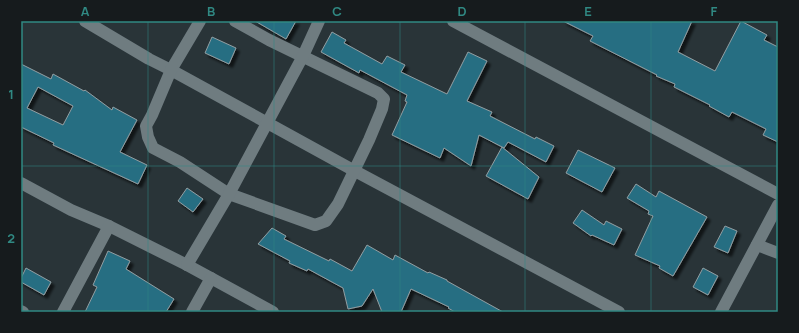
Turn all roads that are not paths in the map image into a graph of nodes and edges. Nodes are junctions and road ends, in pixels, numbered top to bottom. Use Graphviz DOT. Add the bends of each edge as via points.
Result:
graph roads {
  1 [pos="85,21"];
  2 [pos="200,21"];
  3 [pos="235,21"];
  4 [pos="319,21"];
  5 [pos="453,21"];
  6 [pos="304,56"];
  7 [pos="171,70"];
  8 [pos="268,123"];
  9 [pos="353,170"];
  10 [pos="21,183"];
  11 [pos="229,194"];
  12 [pos="778,194"];
  13 [pos="778,205"];
  14 [pos="109,226"];
  15 [pos="757,245"];
  16 [pos="778,253"];
  17 [pos="188,265"];
  18 [pos="211,278"];
  19 [pos="63,312"];
  20 [pos="192,312"];
  21 [pos="272,312"];
  22 [pos="619,312"];
  23 [pos="721,312"];
  1 -- 7 [label="street"];
  2 -- 7 [label="street"];
  3 -- 6 [label="street"];
  4 -- 6 [label="street"];
  5 -- 12 [label="street"];
  6 -- 8 [label="street"];
  6 -- 9 [label="street" via="378,93 384,99 380,115"];
  7 -- 8 [label="street"];
  7 -- 11 [label="street" via="146,126 150,143 153,148 180,162"];
  8 -- 9 [label="street"];
  8 -- 11 [label="street"];
  9 -- 11 [label="street" via="338,204 326,220 315,225"];
  9 -- 22 [label="street"];
  10 -- 14 [label="street" via="71,210"];
  11 -- 17 [label="street"];
  13 -- 15 [label="street"];
  14 -- 17 [label="street"];
  14 -- 19 [label="street"];
  15 -- 16 [label="street"];
  15 -- 23 [label="street"];
  17 -- 18 [label="street"];
  18 -- 20 [label="street"];
  18 -- 21 [label="street"];
}
